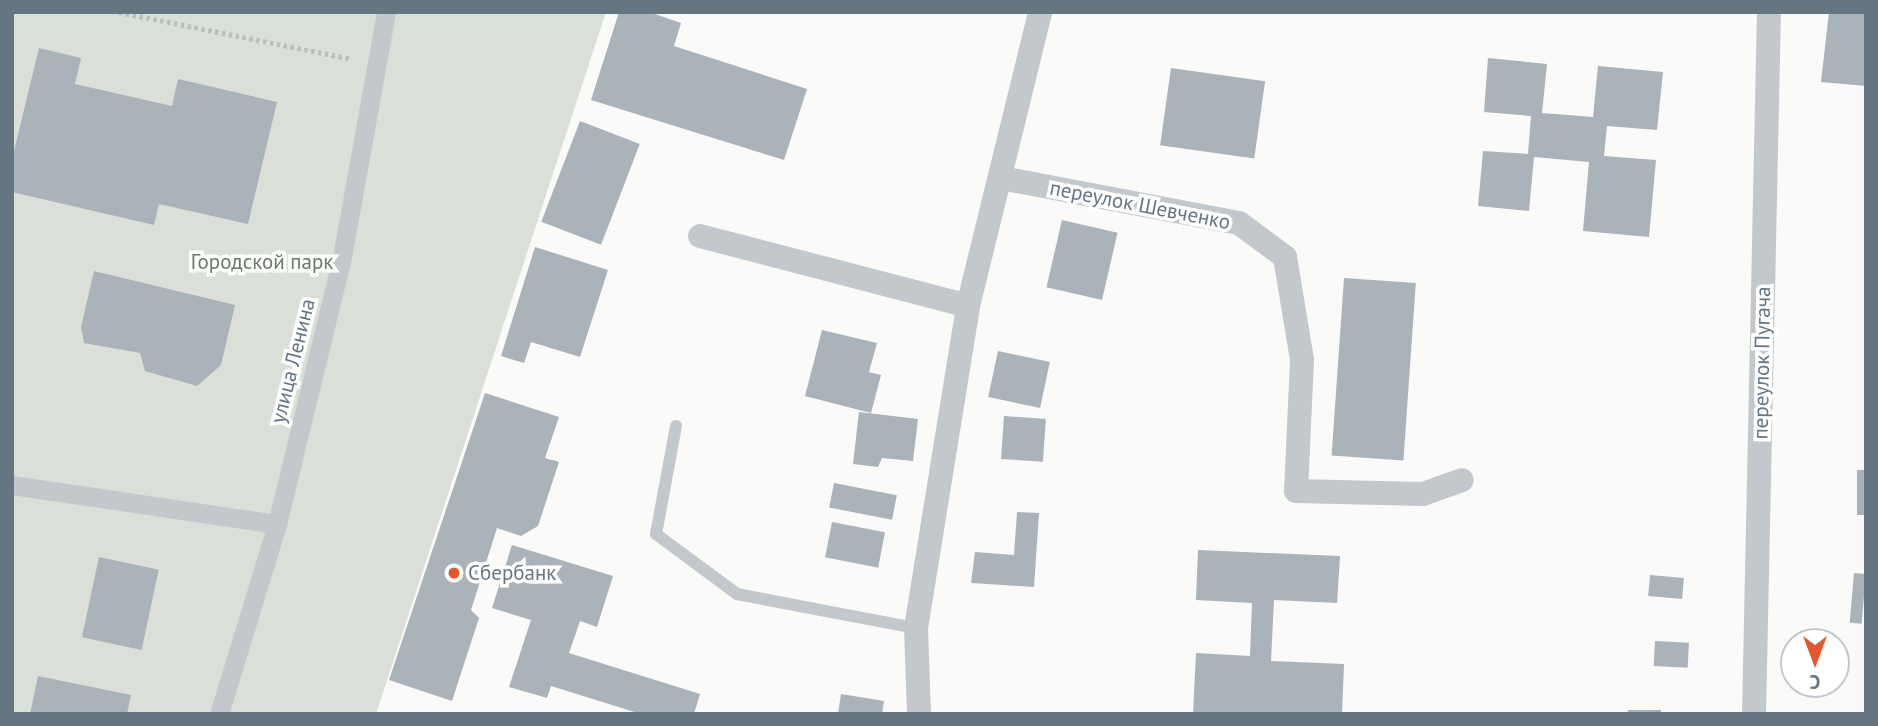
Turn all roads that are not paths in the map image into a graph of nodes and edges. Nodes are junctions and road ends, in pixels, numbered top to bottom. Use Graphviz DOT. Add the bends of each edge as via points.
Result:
graph roads {
  1 [pos="386,12"];
  2 [pos="1040,12"];
  3 [pos="1769,12"];
  4 [pos="1001,178"];
  5 [pos="700,236"];
  6 [pos="968,306"];
  7 [pos="676,426"];
  8 [pos="1462,480"];
  9 [pos="12,485"];
  10 [pos="277,524"];
  11 [pos="916,628"];
  12 [pos="219,714"];
  13 [pos="919,714"];
  14 [pos="1754,714"];
  1 -- 10 [label="street, улица Ленина" via="342,257"];
  2 -- 4 [label="street"];
  3 -- 14 [label="street, переулок Пугача"];
  4 -- 6 [label="street"];
  4 -- 8 [label="street, переулок Шевченко" via="1239,223 1285,257 1302,360 1296,491 1423,494"];
  5 -- 6 [label="street"];
  6 -- 11 [label="street"];
  7 -- 11 [label="lane" via="656,534 737,594"];
  9 -- 10 [label="street"];
  10 -- 12 [label="street, улица Ленина"];
  11 -- 13 [label="street"];
}
